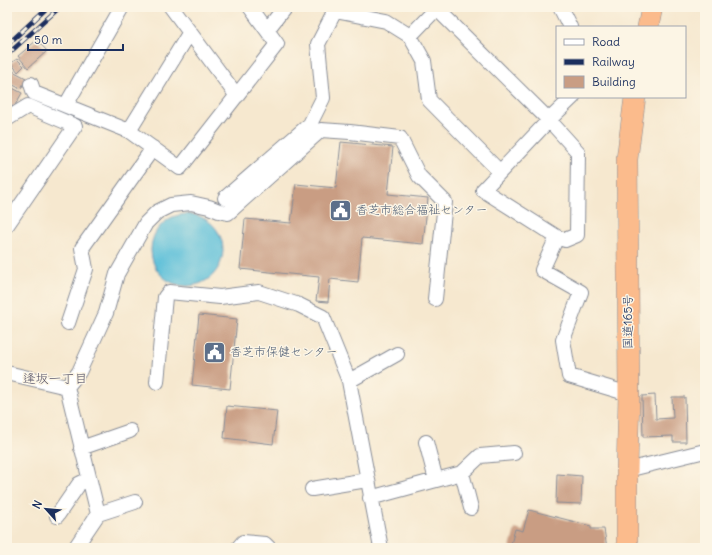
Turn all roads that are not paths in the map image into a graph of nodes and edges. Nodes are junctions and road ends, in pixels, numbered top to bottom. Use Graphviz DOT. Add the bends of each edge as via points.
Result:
graph roads {
  1 [pos="122,7"];
  2 [pos="171,7"];
  3 [pos="250,7"];
  4 [pos="285,7"];
  5 [pos="560,7"];
  6 [pos="652,7"];
  7 [pos="436,8"];
  8 [pos="332,9"];
  9 [pos="570,26"];
  10 [pos="648,26"];
  11 [pos="267,30"];
  12 [pos="190,32"];
  13 [pos="410,36"];
  14 [pos="31,84"];
  15 [pos="237,96"];
  16 [pos="572,98"];
  17 [pos="635,98"];
  18 [pos="66,105"];
  19 [pos="7,119"];
  20 [pos="549,120"];
  21 [pos="130,131"];
  22 [pos="153,148"];
  23 [pos="500,172"];
  24 [pos="225,198"];
  25 [pos="7,226"];
  26 [pos="557,236"];
  27 [pos="435,299"];
  28 [pos="68,323"];
  29 [pos="397,354"];
  30 [pos="7,373"];
  31 [pos="349,381"];
  32 [pos="157,382"];
  33 [pos="67,387"];
  34 [pos="629,394"];
  35 [pos="130,431"];
  36 [pos="426,442"];
  37 [pos="81,448"];
  38 [pos="705,450"];
  39 [pos="514,453"];
  40 [pos="627,470"];
  41 [pos="462,473"];
  42 [pos="89,479"];
  43 [pos="367,480"];
  44 [pos="436,480"];
  45 [pos="312,489"];
  46 [pos="370,498"];
  47 [pos="135,502"];
  48 [pos="471,508"];
  49 [pos="98,514"];
  50 [pos="58,516"];
  51 [pos="75,548"];
  52 [pos="238,548"];
  53 [pos="269,548"];
  54 [pos="381,548"];
  55 [pos="627,548"];
  1 -- 18 [label="street"];
  2 -- 12 [label="street"];
  3 -- 11 [label="street"];
  4 -- 11 [label="street"];
  5 -- 9 [label="street"];
  6 -- 10 [label="highway"];
  7 -- 13 [label="street"];
  7 -- 20 [label="street"];
  8 -- 13 [label="street" via="386,21"];
  8 -- 24 [label="street" via="318,44 323,98 310,124"];
  11 -- 15 [label="street" via="277,44"];
  12 -- 15 [label="street"];
  12 -- 21 [label="street"];
  13 -- 23 [label="street" via="424,61 429,100"];
  14 -- 18 [label="street" via="34,93"];
  15 -- 22 [label="street" via="180,168"];
  16 -- 20 [label="street"];
  17 -- 34 [label="highway, 国道165号" via="627,159"];
  18 -- 21 [label="street"];
  19 -- 25 [label="street" via="28,106 75,126"];
  20 -- 23 [label="street"];
  20 -- 26 [label="street" via="578,152 577,235 565,240"];
  21 -- 22 [label="street"];
  22 -- 28 [label="street" via="82,248 86,269"];
  23 -- 26 [label="street" via="483,190"];
  26 -- 34 [label="street" via="542,270 581,292 563,340 569,376"];
  27 -- 33 [label="street" via="445,202 419,176 400,138 321,130 228,213 191,203 157,212 146,223 117,274 106,313 79,372"];
  29 -- 31 [label="street"];
  30 -- 33 [label="street"];
  31 -- 32 [label="street" via="323,318 299,305 259,292 220,297 169,292 165,297"];
  31 -- 43 [label="street"];
  33 -- 37 [label="street"];
  34 -- 40 [label="highway, 国道165号"];
  35 -- 37 [label="street"];
  36 -- 44 [label="street"];
  37 -- 42 [label="street"];
  38 -- 40 [label="street"];
  39 -- 41 [label="street" via="480,456"];
  40 -- 55 [label="highway, 国道165号"];
  41 -- 44 [label="street"];
  41 -- 48 [label="street"];
  42 -- 49 [label="street"];
  42 -- 50 [label="street" via="79,484"];
  43 -- 45 [label="street"];
  43 -- 46 [label="street"];
  44 -- 46 [label="street"];
  46 -- 54 [label="street"];
  47 -- 49 [label="street"];
  49 -- 51 [label="street"];
  52 -- 53 [label="street" via="243,542 265,544"];
}
